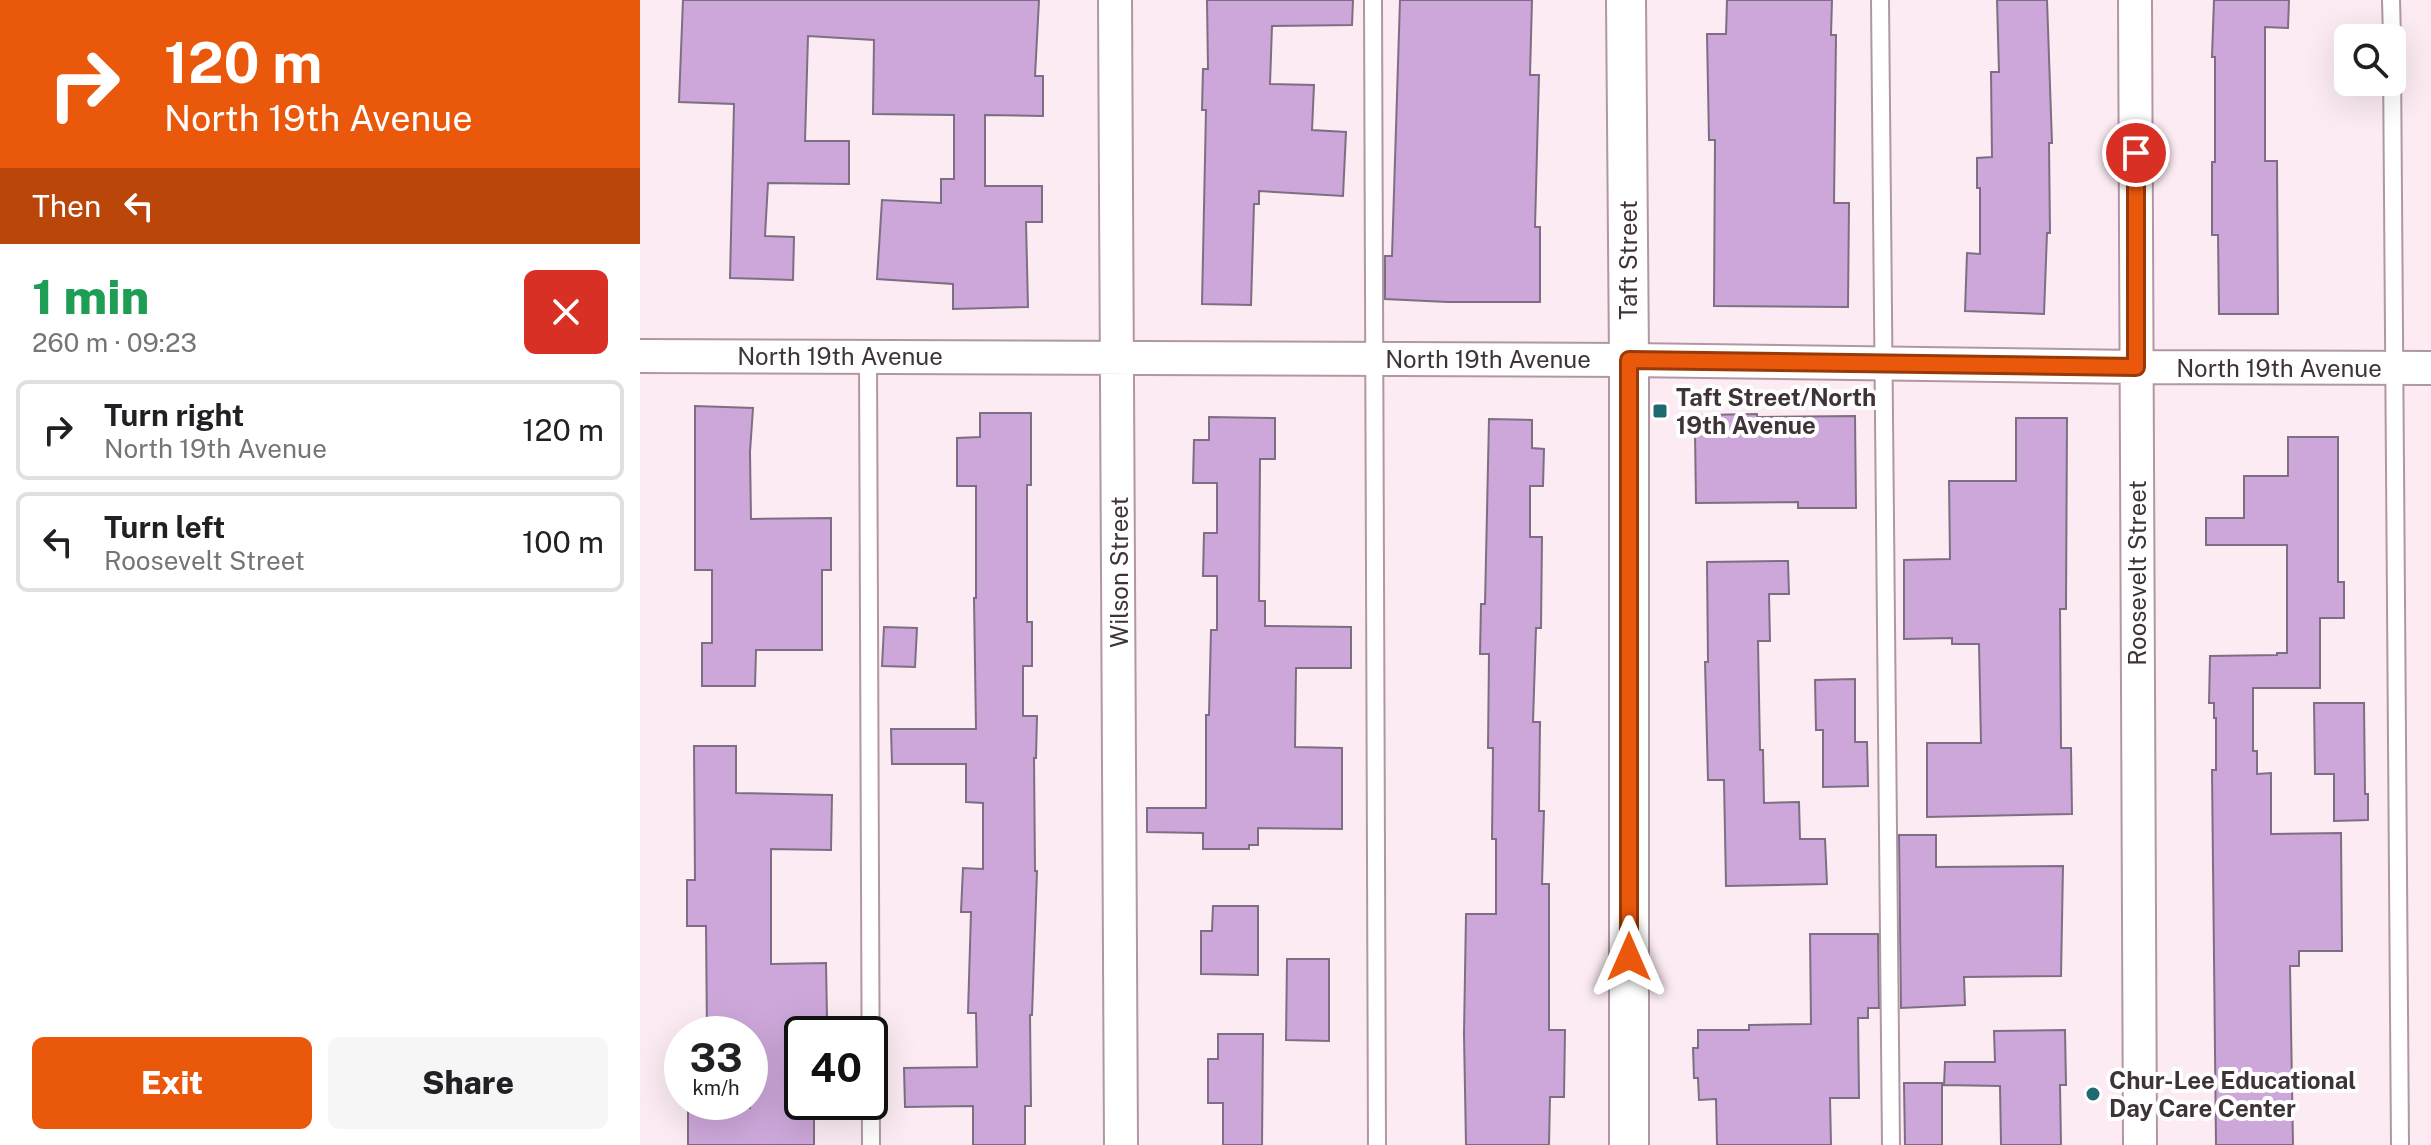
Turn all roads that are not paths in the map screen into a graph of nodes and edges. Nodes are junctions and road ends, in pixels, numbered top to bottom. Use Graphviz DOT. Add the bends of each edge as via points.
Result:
graph roads {
  1 [pos="1115,0"];
  2 [pos="1373,0"];
  3 [pos="1626,0"];
  4 [pos="1880,0"];
  5 [pos="2135,0"];
  6 [pos="2391,0"];
  7 [pos="2392,24"];
  8 [pos="2392,96"];
  9 [pos="640,356"];
  10 [pos="868,356"];
  11 [pos="1118,358"];
  12 [pos="1374,359"];
  13 [pos="1629,360"];
  14 [pos="1885,364"];
  15 [pos="2136,367"];
  16 [pos="2395,368"];
  17 [pos="2431,368"];
  18 [pos="871,1145"];
  19 [pos="1121,1145"];
  20 [pos="1377,1145"];
  21 [pos="1629,1145"];
  22 [pos="1891,1145"];
  23 [pos="2140,1145"];
  24 [pos="2400,1145"];
  1 -- 11 [label="street, Wilson Street"];
  2 -- 12 [label="lane"];
  3 -- 13 [label="street, Taft Street"];
  4 -- 14 [label="lane"];
  5 -- 15 [label="street, Roosevelt Street"];
  6 -- 7 [label="lane"];
  8 -- 16 [label="lane"];
  9 -- 10 [label="street, North 19th Avenue"];
  10 -- 11 [label="street, North 19th Avenue"];
  10 -- 18 [label="lane"];
  11 -- 12 [label="street, North 19th Avenue"];
  11 -- 19 [label="street, Wilson Street"];
  12 -- 13 [label="street, North 19th Avenue"];
  12 -- 20 [label="lane"];
  13 -- 14 [label="street, North 19th Avenue"];
  13 -- 21 [label="street, Taft Street"];
  14 -- 15 [label="street, North 19th Avenue"];
  14 -- 22 [label="lane"];
  15 -- 16 [label="street, North 19th Avenue"];
  15 -- 23 [label="street, Roosevelt Street"];
  16 -- 17 [label="street, North 19th Avenue"];
  16 -- 24 [label="lane"];
}
